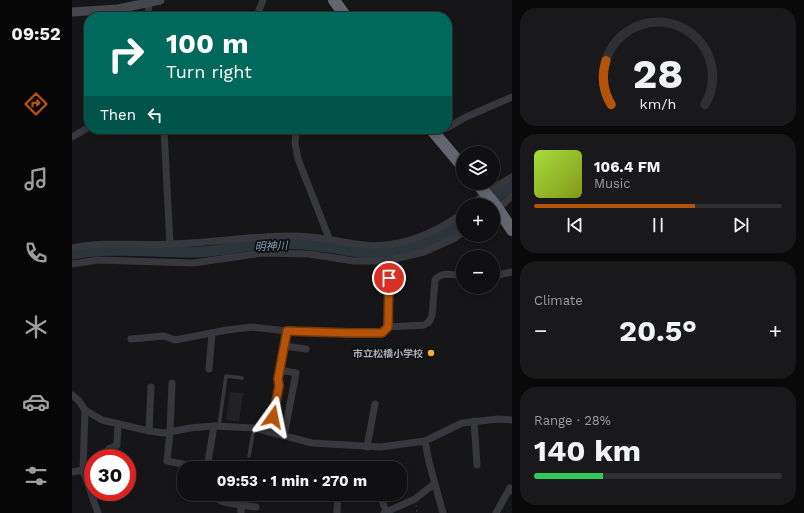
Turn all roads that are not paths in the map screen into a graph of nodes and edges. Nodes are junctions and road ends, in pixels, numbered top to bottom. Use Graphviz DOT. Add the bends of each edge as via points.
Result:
graph roads {
  1 [pos="160,0"];
  2 [pos="263,0"];
  3 [pos="334,0"];
  4 [pos="149,2"];
  5 [pos="72,12"];
  6 [pos="148,12"];
  7 [pos="258,12"];
  8 [pos="342,12"];
  9 [pos="512,97"];
  10 [pos="452,124"];
  11 [pos="84,131"];
  12 [pos="164,134"];
  13 [pos="296,134"];
  14 [pos="442,134"];
  15 [pos="72,137"];
  16 [pos="456,156"];
  17 [pos="512,177"];
  18 [pos="482,190"];
  19 [pos="486,195"];
  20 [pos="512,196"];
  21 [pos="482,198"];
  22 [pos="488,198"];
  23 [pos="500,205"];
  24 [pos="500,215"];
  25 [pos="456,218"];
  26 [pos="512,230"];
  27 [pos="456,237"];
  28 [pos="329,238"];
  29 [pos="170,244"];
  30 [pos="72,248"];
  31 [pos="72,264"];
  32 [pos="512,272"];
  33 [pos="456,275"];
  34 [pos="500,275"];
  35 [pos="402,277"];
  36 [pos="388,327"];
  37 [pos="287,331"];
  38 [pos="212,333"];
  39 [pos="131,339"];
  40 [pos="284,346"];
  41 [pos="306,349"];
  42 [pos="209,368"];
  43 [pos="280,370"];
  44 [pos="242,378"];
  45 [pos="172,383"];
  46 [pos="151,387"];
  47 [pos="72,395"];
  48 [pos="375,404"];
  49 [pos="85,410"];
  50 [pos="512,420"];
  51 [pos="474,421"];
  52 [pos="118,424"];
  53 [pos="216,426"];
  54 [pos="254,428"];
  55 [pos="149,431"];
  56 [pos="170,432"];
  57 [pos="269,432"];
  58 [pos="284,436"];
  59 [pos="425,441"];
  60 [pos="367,446"];
  61 [pos="109,449"];
  62 [pos="249,456"];
  63 [pos="208,461"];
  64 [pos="177,463"];
  65 [pos="477,465"];
  66 [pos="83,470"];
  67 [pos="72,472"];
  68 [pos="434,484"];
  69 [pos="512,491"];
  70 [pos="222,501"];
  71 [pos="338,501"];
  72 [pos="382,501"];
  73 [pos="241,504"];
  74 [pos="256,507"];
  75 [pos="98,513"];
  76 [pos="241,513"];
  77 [pos="337,513"];
  78 [pos="385,513"];
  79 [pos="443,513"];
  80 [pos="496,513"];
  1 -- 4 [label="street"];
  2 -- 7 [label="street"];
  3 -- 8 [label="highway"];
  4 -- 5 [label="street" via="118,9"];
  4 -- 6 [label="street"];
  9 -- 10 [label="street"];
  11 -- 15 [label="street"];
  12 -- 29 [label="street"];
  13 -- 28 [label="street" via="298,159"];
  14 -- 16 [label="highway"];
  17 -- 19 [label="street"];
  18 -- 19 [label="highway"];
  19 -- 21 [label="street"];
  19 -- 22 [label="highway"];
  20 -- 23 [label="street"];
  24 -- 26 [label="highway"];
  25 -- 28 [label="street" via="428,234 403,242 366,245"];
  27 -- 31 [label="street" via="424,252 386,261 354,261 309,254 262,253 194,262 98,260"];
  28 -- 29 [label="street" via="256,237"];
  29 -- 30 [label="street" via="104,243"];
  32 -- 34 [label="street"];
  33 -- 36 [label="street" via="437,276 429,322 424,325"];
  35 -- 36 [label="street" via="389,278"];
  36 -- 37 [label="street" via="382,333"];
  37 -- 38 [label="street" via="252,327"];
  37 -- 40 [label="street"];
  38 -- 39 [label="street" via="175,340 164,336"];
  38 -- 42 [label="street"];
  40 -- 41 [label="street"];
  40 -- 43 [label="street"];
  43 -- 57 [label="street"];
  43 -- 58 [label="street" via="296,373"];
  44 -- 53 [label="lane" via="226,376"];
  45 -- 56 [label="street"];
  46 -- 55 [label="street"];
  47 -- 49 [label="street"];
  48 -- 60 [label="street"];
  49 -- 52 [label="street" via="102,420"];
  49 -- 66 [label="street"];
  50 -- 51 [label="street"];
  51 -- 59 [label="street" via="462,423"];
  51 -- 65 [label="street"];
  52 -- 55 [label="street"];
  52 -- 61 [label="street" via="118,445"];
  53 -- 54 [label="street"];
  53 -- 56 [label="street"];
  53 -- 63 [label="street"];
  54 -- 57 [label="street"];
  54 -- 62 [label="lane"];
  55 -- 56 [label="street"];
  56 -- 64 [label="street" via="167,461"];
  57 -- 58 [label="street"];
  58 -- 60 [label="street" via="312,443"];
  59 -- 60 [label="street" via="381,448"];
  59 -- 68 [label="street"];
  66 -- 67 [label="street"];
  66 -- 75 [label="street"];
  68 -- 78 [label="street" via="415,499"];
  68 -- 79 [label="street"];
  69 -- 80 [label="street" via="510,488"];
  70 -- 73 [label="street"];
  71 -- 77 [label="street"];
  72 -- 78 [label="street"];
  73 -- 74 [label="street"];
  73 -- 76 [label="street"];
}
